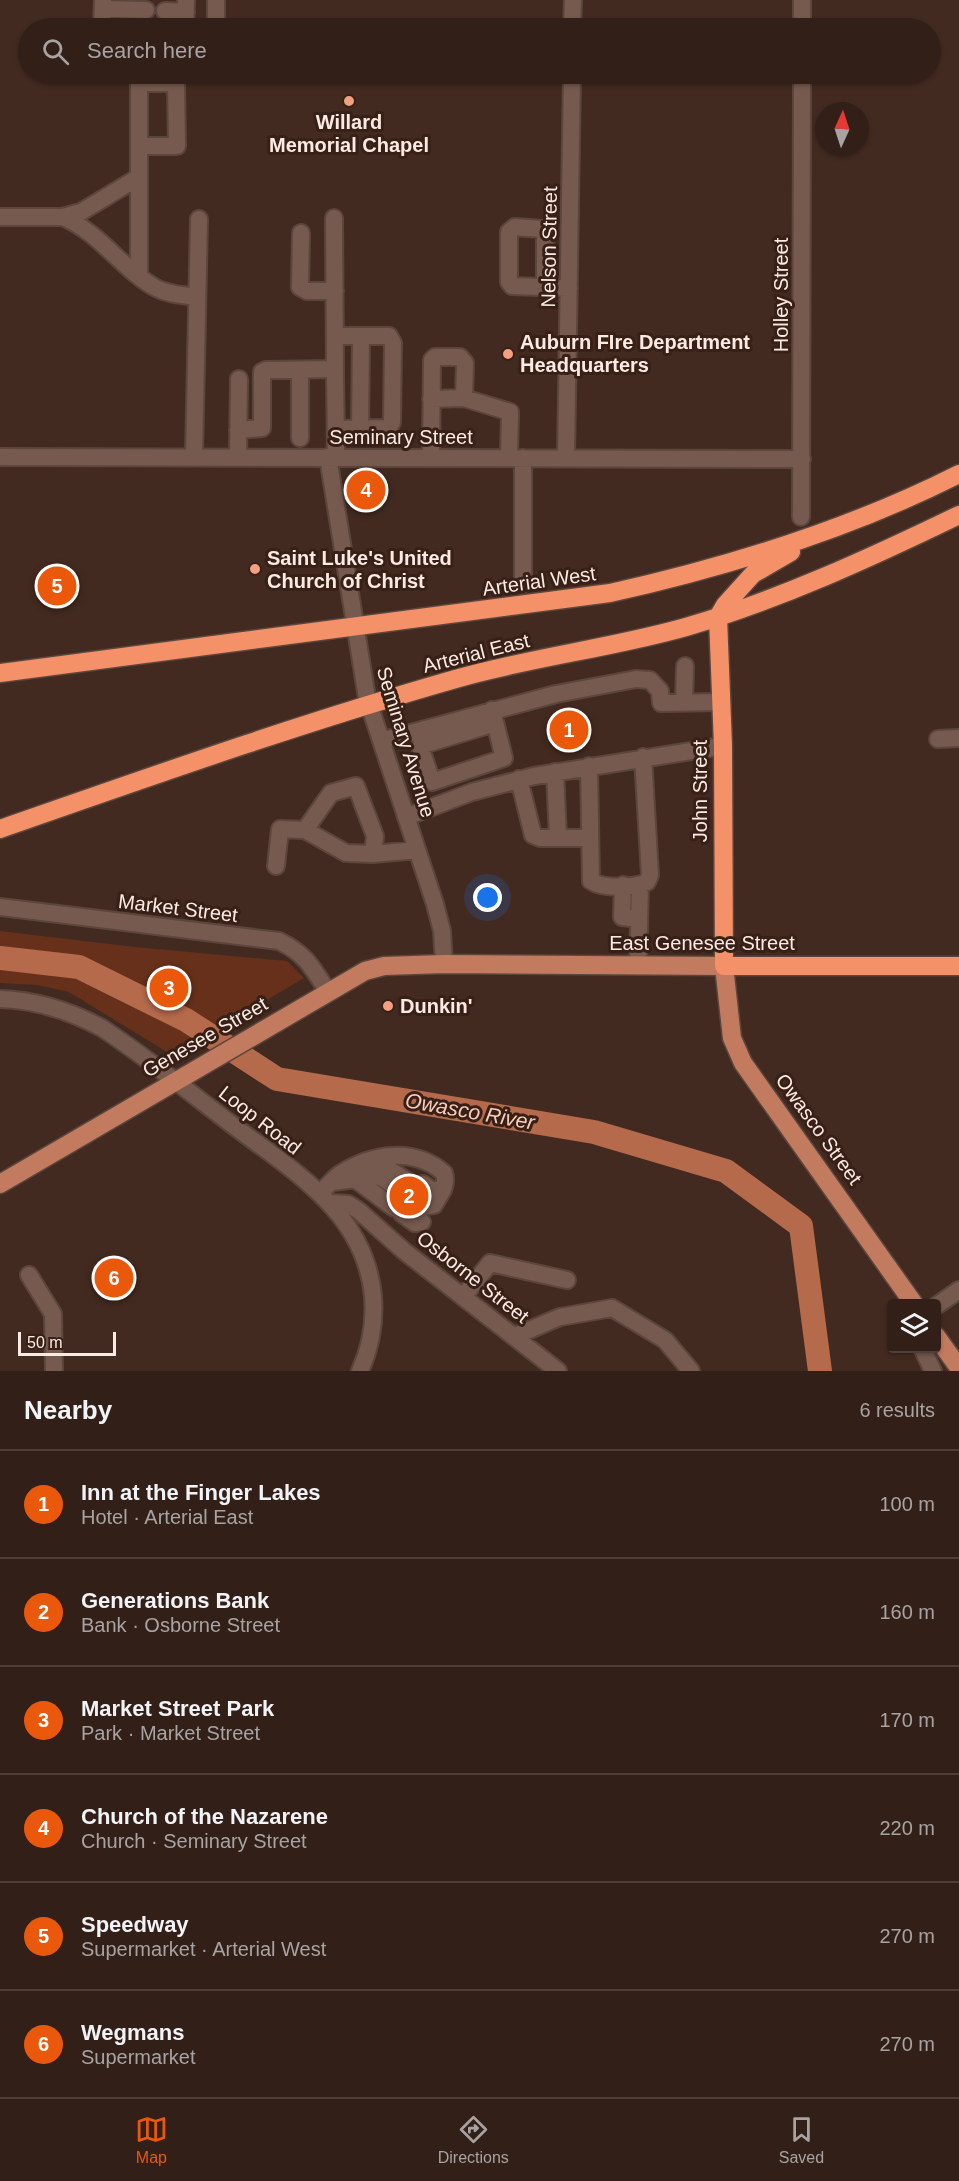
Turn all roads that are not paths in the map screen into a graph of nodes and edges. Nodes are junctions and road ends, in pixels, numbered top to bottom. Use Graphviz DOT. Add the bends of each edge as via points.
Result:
graph roads {
  1 [pos="216,0"];
  2 [pos="573,0"];
  3 [pos="802,0"];
  4 [pos="103,5"];
  5 [pos="146,10"];
  6 [pos="165,11"];
  7 [pos="186,14"];
  8 [pos="216,18"];
  9 [pos="572,18"];
  10 [pos="802,18"];
  11 [pos="572,84"];
  12 [pos="802,84"];
  13 [pos="139,146"];
  14 [pos="139,177"];
  15 [pos="0,217"];
  16 [pos="63,218"];
  17 [pos="334,218"];
  18 [pos="199,219"];
  19 [pos="301,233"];
  20 [pos="139,273"];
  21 [pos="545,287"];
  22 [pos="569,288"];
  23 [pos="335,291"];
  24 [pos="198,297"];
  25 [pos="335,336"];
  26 [pos="361,336"];
  27 [pos="335,369"];
  28 [pos="300,370"];
  29 [pos="238,378"];
  30 [pos="464,398"];
  31 [pos="431,399"];
  32 [pos="336,429"];
  33 [pos="360,429"];
  34 [pos="238,430"];
  35 [pos="300,438"];
  36 [pos="0,457"];
  37 [pos="194,457"];
  38 [pos="238,457"];
  39 [pos="332,457"];
  40 [pos="431,458"];
  41 [pos="516,458"];
  42 [pos="566,458"];
  43 [pos="802,459"];
  44 [pos="959,474"];
  45 [pos="959,515"];
  46 [pos="801,517"];
  47 [pos="802,542"];
  48 [pos="524,584"];
  49 [pos="718,617"];
  50 [pos="353,628"];
  51 [pos="685,666"];
  52 [pos="0,673"];
  53 [pos="722,702"];
  54 [pos="684,703"];
  55 [pos="369,704"];
  56 [pos="493,717"];
  57 [pos="959,738"];
  58 [pos="938,739"];
  59 [pos="381,741"];
  60 [pos="723,746"];
  61 [pos="643,757"];
  62 [pos="589,766"];
  63 [pos="555,772"];
  64 [pos="519,779"];
  65 [pos="406,817"];
  66 [pos="0,829"];
  67 [pos="305,830"];
  68 [pos="558,838"];
  69 [pos="589,838"];
  70 [pos="417,850"];
  71 [pos="373,854"];
  72 [pos="276,866"];
  73 [pos="631,885"];
  74 [pos="0,907"];
  75 [pos="444,964"];
  76 [pos="638,966"];
  77 [pos="724,966"];
  78 [pos="959,966"];
  79 [pos="328,992"];
  80 [pos="0,999"];
  81 [pos="174,1081"];
  82 [pos="0,1184"];
  83 [pos="332,1189"];
  84 [pos="411,1194"];
  85 [pos="422,1222"];
  86 [pos="29,1275"];
  87 [pos="567,1280"];
  88 [pos="959,1290"];
  89 [pos="463,1297"];
  90 [pos="911,1299"];
  91 [pos="941,1303"];
  92 [pos="515,1336"];
  93 [pos="941,1343"];
  94 [pos="924,1353"];
  95 [pos="959,1368"];
  96 [pos="54,1371"];
  97 [pos="360,1371"];
  98 [pos="558,1371"];
  99 [pos="691,1371"];
  100 [pos="933,1371"];
  1 -- 8 [label="street"];
  2 -- 9 [label="street"];
  3 -- 10 [label="street"];
  4 -- 5 [label="street"];
  6 -- 7 [label="street"];
  11 -- 22 [label="street, Nelson Street"];
  12 -- 43 [label="street, Holley Street"];
  13 -- 14 [label="street"];
  14 -- 16 [label="street" via="81,212"];
  14 -- 20 [label="street"];
  15 -- 16 [label="street"];
  16 -- 20 [label="street" via="79,224"];
  17 -- 23 [label="street, Seminary Avenue"];
  18 -- 24 [label="street"];
  19 -- 23 [label="street" via="300,287 307,291"];
  20 -- 24 [label="street" via="156,288"];
  21 -- 22 [label="street"];
  22 -- 42 [label="street, Nelson Street"];
  23 -- 25 [label="street, Seminary Avenue"];
  24 -- 37 [label="street"];
  25 -- 26 [label="street"];
  25 -- 27 [label="street, Seminary Avenue"];
  26 -- 33 [label="street"];
  26 -- 33 [label="street" via="389,336 393,343 392,422 389,428"];
  27 -- 28 [label="street"];
  27 -- 32 [label="street, Seminary Avenue"];
  28 -- 34 [label="street" via="262,372 262,428"];
  28 -- 35 [label="street"];
  29 -- 34 [label="street"];
  30 -- 31 [label="street"];
  30 -- 31 [label="street" via="465,363 460,357 435,357"];
  30 -- 41 [label="street" via="510,412"];
  31 -- 40 [label="street"];
  32 -- 33 [label="street"];
  32 -- 39 [label="street, Seminary Avenue"];
  34 -- 38 [label="street"];
  36 -- 37 [label="street, Seminary Street"];
  37 -- 38 [label="street, Seminary Street"];
  38 -- 39 [label="street, Seminary Street"];
  39 -- 40 [label="street, Seminary Street"];
  39 -- 50 [label="street, Seminary Avenue"];
  40 -- 41 [label="street, Seminary Street"];
  41 -- 42 [label="street, Seminary Street"];
  41 -- 48 [label="street"];
  42 -- 43 [label="street, Seminary Street"];
  43 -- 46 [label="street, Holley Street"];
  44 -- 47 [label="highway, Arterial West"];
  45 -- 49 [label="highway, Arterial East" via="842,570"];
  47 -- 49 [label="highway" via="788,555 753,574"];
  47 -- 50 [label="highway, Arterial West" via="610,593"];
  49 -- 53 [label="highway, John Street"];
  49 -- 55 [label="highway, Arterial East" via="474,674"];
  50 -- 52 [label="highway, Arterial West"];
  50 -- 55 [label="street, Seminary Avenue"];
  51 -- 54 [label="street"];
  53 -- 54 [label="street"];
  53 -- 60 [label="highway, John Street"];
  54 -- 56 [label="street" via="661,703 660,691 650,680 636,679"];
  55 -- 59 [label="street, Seminary Avenue"];
  55 -- 66 [label="highway, Arterial East"];
  56 -- 56 [label="street" via="504,758 432,782 420,746"];
  56 -- 59 [label="street"];
  57 -- 58 [label="street"];
  59 -- 65 [label="street, Seminary Avenue"];
  60 -- 61 [label="street"];
  60 -- 77 [label="highway, John Street"];
  61 -- 62 [label="street"];
  61 -- 73 [label="street" via="650,875 647,882"];
  62 -- 63 [label="street"];
  62 -- 69 [label="street"];
  63 -- 64 [label="street"];
  63 -- 68 [label="street"];
  64 -- 65 [label="street"];
  64 -- 68 [label="street" via="533,835"];
  65 -- 70 [label="street, Seminary Avenue"];
  67 -- 71 [label="street" via="346,853"];
  67 -- 71 [label="street" via="331,793 356,786 375,836"];
  67 -- 72 [label="street" via="280,829"];
  68 -- 69 [label="street"];
  69 -- 73 [label="street" via="591,880 597,885"];
  70 -- 71 [label="street"];
  70 -- 75 [label="street, Seminary Avenue" via="442,931"];
  73 -- 76 [label="street" via="622,917 639,919"];
  74 -- 79 [label="street, Market Street" via="279,941 297,949 308,960"];
  75 -- 76 [label="main road, East Genesee Street"];
  75 -- 79 [label="main road, Genesee Street" via="384,966"];
  76 -- 77 [label="main road, East Genesee Street"];
  77 -- 78 [label="highway, East Genesee Street"];
  77 -- 90 [label="main road, Owasco Street" via="732,1038 743,1063"];
  79 -- 81 [label="main road, Genesee Street"];
  80 -- 81 [label="street, Loop Road" via="51,1006 77,1015 120,1040"];
  81 -- 82 [label="main road, Genesee Street"];
  81 -- 83 [label="street, Loop Road"];
  83 -- 84 [label="street" via="355,1179"];
  83 -- 84 [label="street" via="375,1171"];
  83 -- 84 [label="street" via="341,1173 397,1154 437,1166 444,1173 446,1180 434,1205 428,1207"];
  83 -- 89 [label="street, Osborne Street"];
  83 -- 97 [label="street, Loop Road" via="357,1238 370,1276 373,1323"];
  84 -- 85 [label="street" via="415,1223"];
  86 -- 96 [label="street" via="53,1314"];
  87 -- 89 [label="street" via="490,1263"];
  88 -- 91 [label="street"];
  89 -- 92 [label="street, Osborne Street"];
  92 -- 98 [label="street, Osborne Street"];
  92 -- 99 [label="street" via="560,1317 612,1308 665,1340"];
  93 -- 95 [label="main road"];
  94 -- 100 [label="street"];
}
